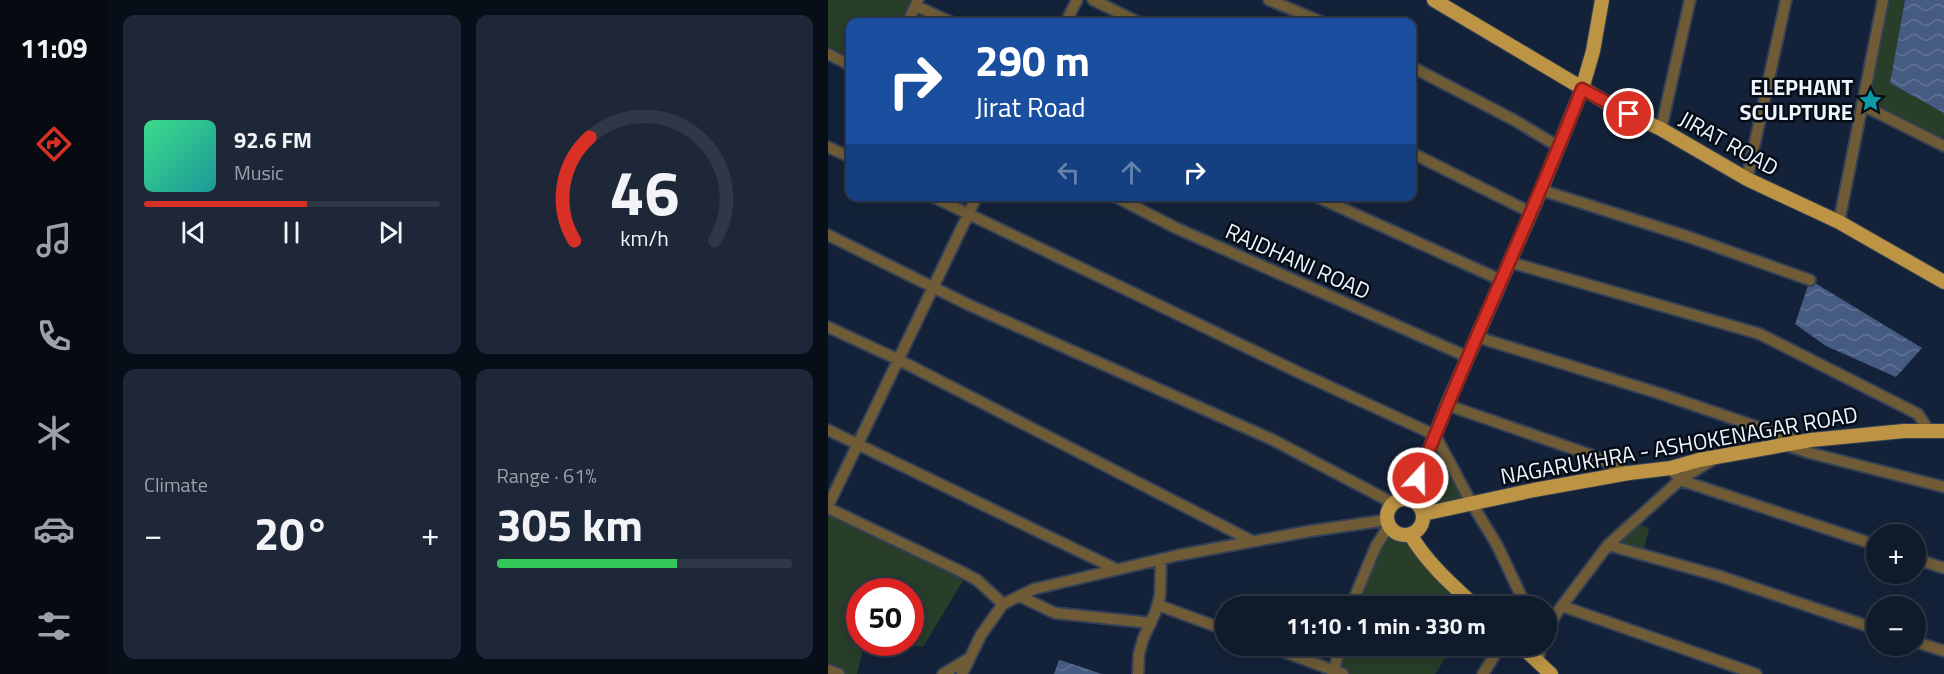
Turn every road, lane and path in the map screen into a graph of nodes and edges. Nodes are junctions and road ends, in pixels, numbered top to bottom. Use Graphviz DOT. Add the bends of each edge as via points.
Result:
graph roads {
  1 [pos="1077,0"];
  2 [pos="1093,0"];
  3 [pos="1269,0"];
  4 [pos="1434,0"];
  5 [pos="1602,0"];
  6 [pos="1690,0"];
  7 [pos="1786,0"];
  8 [pos="1882,0"];
  9 [pos="917,3"];
  10 [pos="910,18"];
  11 [pos="944,18"];
  12 [pos="1068,18"];
  13 [pos="1130,18"];
  14 [pos="1312,18"];
  15 [pos="828,54"];
  16 [pos="846,62"];
  17 [pos="1416,69"];
  18 [pos="1582,89"];
  19 [pos="1862,105"];
  20 [pos="1660,129"];
  21 [pos="1944,146"];
  22 [pos="828,147"];
  23 [pos="1559,147"];
  24 [pos="846,155"];
  25 [pos="1416,155"];
  26 [pos="1747,179"];
  27 [pos="1541,190"];
  28 [pos="941,201"];
  29 [pos="975,201"];
  30 [pos="1124,201"];
  31 [pos="1325,201"];
  32 [pos="1532,213"];
  33 [pos="968,215"];
  34 [pos="1839,222"];
  35 [pos="828,235"];
  36 [pos="1509,262"];
  37 [pos="1501,280"];
  38 [pos="1810,280"];
  39 [pos="1944,282"];
  40 [pos="933,287"];
  41 [pos="828,327"];
  42 [pos="1477,337"];
  43 [pos="1467,357"];
  44 [pos="897,359"];
  45 [pos="1447,405"];
  46 [pos="828,430"];
  47 [pos="1929,431"];
  48 [pos="1944,431"];
  49 [pos="1435,435"];
  50 [pos="1801,442"];
  51 [pos="857,444"];
  52 [pos="1786,444"];
  53 [pos="1718,456"];
  54 [pos="1671,468"];
  55 [pos="1629,473"];
  56 [pos="1680,480"];
  57 [pos="1944,487"];
  58 [pos="1410,500"];
  59 [pos="1393,503"];
  60 [pos="1472,504"];
  61 [pos="828,507"];
  62 [pos="1423,514"];
  63 [pos="1388,523"];
  64 [pos="1410,534"];
  65 [pos="1252,541"];
  66 [pos="1866,543"];
  67 [pos="1608,545"];
  68 [pos="1161,560"];
  69 [pos="1926,562"];
  70 [pos="1944,568"];
  71 [pos="1117,569"];
  72 [pos="1019,596"];
  73 [pos="1355,596"];
  74 [pos="1465,596"];
  75 [pos="1521,596"];
  76 [pos="1003,604"];
  77 [pos="1158,605"];
  78 [pos="1562,606"];
  79 [pos="1557,614"];
  80 [pos="1151,623"];
  81 [pos="1215,626"];
  82 [pos="1866,626"];
  83 [pos="1926,645"];
  84 [pos="1944,651"];
  85 [pos="1294,656"];
  86 [pos="1339,656"];
  87 [pos="1494,656"];
  88 [pos="1532,656"];
  89 [pos="1539,656"];
  90 [pos="968,659"];
  91 [pos="1538,661"];
  92 [pos="828,670"];
  93 [pos="1338,673"];
  94 [pos="839,674"];
  95 [pos="943,674"];
  96 [pos="962,674"];
  97 [pos="1138,674"];
  98 [pos="1483,674"];
  99 [pos="1551,674"];
  100 [pos="1756,674"];
  1 -- 12 [label="street"];
  2 -- 13 [label="street"];
  3 -- 14 [label="street"];
  4 -- 18 [label="main road, JIRAT ROAD"];
  5 -- 18 [label="main road"];
  6 -- 20 [label="street"];
  7 -- 26 [label="street"];
  8 -- 19 [label="street"];
  9 -- 10 [label="street"];
  9 -- 11 [label="street"];
  15 -- 16 [label="street"];
  17 -- 23 [label="street"];
  18 -- 20 [label="main road, JIRAT ROAD"];
  18 -- 23 [label="main road"];
  19 -- 21 [label="street"];
  19 -- 34 [label="street"];
  20 -- 26 [label="main road, JIRAT ROAD"];
  22 -- 24 [label="street"];
  23 -- 27 [label="main road"];
  25 -- 32 [label="street"];
  26 -- 34 [label="main road, JIRAT ROAD"];
  27 -- 32 [label="main road"];
  27 -- 38 [label="street"];
  28 -- 33 [label="street"];
  29 -- 33 [label="street"];
  30 -- 43 [label="street, RAJDHANI ROAD"];
  31 -- 37 [label="street"];
  32 -- 36 [label="main road"];
  33 -- 40 [label="street"];
  33 -- 49 [label="street"];
  34 -- 39 [label="main road, JIRAT ROAD"];
  35 -- 40 [label="street"];
  36 -- 37 [label="main road"];
  36 -- 47 [label="street" via="1760,334 1918,414"];
  37 -- 42 [label="main road"];
  40 -- 44 [label="street"];
  40 -- 59 [label="street" via="1271,439"];
  41 -- 44 [label="street"];
  42 -- 43 [label="main road"];
  42 -- 50 [label="street"];
  43 -- 45 [label="main road"];
  44 -- 51 [label="street"];
  44 -- 65 [label="street"];
  45 -- 49 [label="main road"];
  45 -- 55 [label="street" via="1591,455"];
  46 -- 51 [label="street"];
  47 -- 48 [label="main road, NAGARUKHRA - ASHOKENAGAR ROAD"];
  47 -- 50 [label="main road, NAGARUKHRA - ASHOKENAGAR ROAD" via="1904,430"];
  49 -- 58 [label="main road"];
  49 -- 60 [label="street"];
  50 -- 52 [label="main road, NAGARUKHRA - ASHOKENAGAR ROAD"];
  51 -- 61 [label="street"];
  51 -- 71 [label="street"];
  52 -- 53 [label="main road, NAGARUKHRA - ASHOKENAGAR ROAD"];
  52 -- 57 [label="street"];
  53 -- 54 [label="main road, NAGARUKHRA - ASHOKENAGAR ROAD"];
  53 -- 56 [label="street"];
  54 -- 55 [label="main road, NAGARUKHRA - ASHOKENAGAR ROAD"];
  54 -- 56 [label="street"];
  55 -- 60 [label="main road, NAGARUKHRA - ASHOKENAGAR ROAD"];
  56 -- 66 [label="street"];
  56 -- 67 [label="street"];
  58 -- 59 [label="main road"];
  58 -- 62 [label="main road"];
  59 -- 63 [label="main road"];
  60 -- 62 [label="main road, NAGARUKHRA - ASHOKENAGAR ROAD"];
  60 -- 75 [label="street"];
  61 -- 76 [label="street" via="977,580"];
  62 -- 64 [label="main road" via="1420,527"];
  63 -- 64 [label="main road" via="1398,534"];
  63 -- 65 [label="street"];
  63 -- 73 [label="street"];
  64 -- 74 [label="main road"];
  65 -- 68 [label="street"];
  67 -- 78 [label="street"];
  67 -- 82 [label="street" via="1719,576"];
  68 -- 71 [label="street"];
  68 -- 77 [label="street"];
  69 -- 70 [label="street"];
  71 -- 72 [label="street"];
  72 -- 76 [label="street"];
  72 -- 80 [label="street" via="1055,613"];
  76 -- 90 [label="street"];
  77 -- 80 [label="street"];
  77 -- 81 [label="street"];
  78 -- 79 [label="street"];
  78 -- 100 [label="street"];
  80 -- 97 [label="street" via="1139,654"];
  83 -- 84 [label="street"];
  85 -- 93 [label="street"];
  86 -- 93 [label="street"];
  87 -- 98 [label="street"];
  88 -- 91 [label="main road"];
  89 -- 91 [label="street"];
  90 -- 95 [label="street"];
  90 -- 96 [label="street"];
  91 -- 99 [label="main road"];
  92 -- 94 [label="street"];
}
